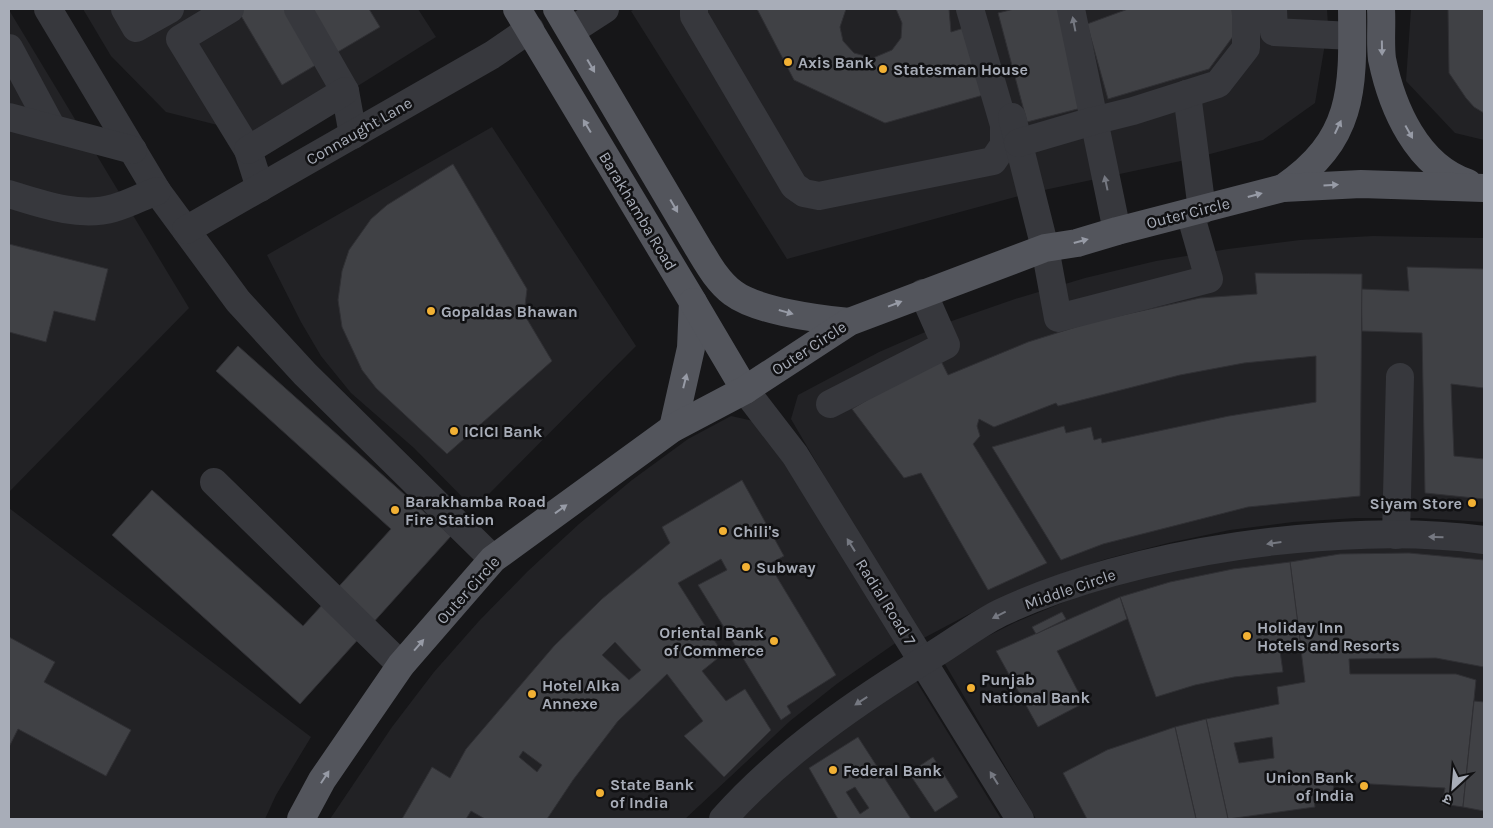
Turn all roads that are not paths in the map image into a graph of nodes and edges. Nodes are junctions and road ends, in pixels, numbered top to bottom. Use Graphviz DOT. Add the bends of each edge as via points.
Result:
graph roads {
  1 [pos="48,9"];
  2 [pos="125,9"];
  3 [pos="170,9"];
  4 [pos="230,9"];
  5 [pos="298,9"];
  6 [pos="603,9"];
  7 [pos="694,9"];
  8 [pos="970,9"];
  9 [pos="984,9"];
  10 [pos="1071,9"];
  11 [pos="1246,9"];
  12 [pos="1273,9"];
  13 [pos="1352,9"];
  14 [pos="1381,9"];
  15 [pos="523,19"];
  16 [pos="564,20"];
  17 [pos="1352,36"];
  18 [pos="9,48"];
  19 [pos="346,91"];
  20 [pos="1186,94"];
  21 [pos="9,117"];
  22 [pos="1093,120"];
  23 [pos="52,128"];
  24 [pos="353,135"];
  25 [pos="1018,143"];
  26 [pos="133,150"];
  27 [pos="248,150"];
  28 [pos="1484,187"];
  29 [pos="260,188"];
  30 [pos="1283,188"];
  31 [pos="157,191"];
  32 [pos="9,194"];
  33 [pos="1196,211"];
  34 [pos="186,230"];
  35 [pos="1116,231"];
  36 [pos="1045,248"];
  37 [pos="923,293"];
  38 [pos="693,302"];
  39 [pos="849,322"];
  40 [pos="1400,377"];
  41 [pos="746,390"];
  42 [pos="830,404"];
  43 [pos="673,428"];
  44 [pos="214,482"];
  45 [pos="1396,535"];
  46 [pos="1484,540"];
  47 [pos="493,559"];
  48 [pos="922,661"];
  49 [pos="401,665"];
  50 [pos="302,819"];
  51 [pos="723,819"];
  52 [pos="1020,819"];
  1 -- 26 [label="street"];
  2 -- 3 [label="street" via="136,28"];
  4 -- 27 [label="street" via="180,39"];
  5 -- 19 [label="street"];
  6 -- 16 [label="street"];
  7 -- 8 [label="street" via="694,16 794,186 804,193 819,196 993,161 1004,145 1004,125"];
  9 -- 25 [label="street"];
  22 -- 10 [label="street, one-way"];
  11 -- 20 [label="street" via="1246,48 1218,84"];
  12 -- 17 [label="street" via="1274,32"];
  13 -- 17 [label="main road"];
  14 -- 28 [label="main road, one-way" via="1382,58 1408,132 1423,153 1443,171"];
  15 -- 24 [label="street, Connaught Lane" via="492,55"];
  38 -- 15 [label="main road, Barakhamba Road, one-way"];
  16 -- 39 [label="main road, Barakhamba Road, one-way" via="722,283 733,294 746,300 804,317"];
  30 -- 17 [label="main road, one-way" via="1311,167 1341,123 1351,90"];
  18 -- 23 [label="street"];
  19 -- 24 [label="street"];
  19 -- 27 [label="street"];
  20 -- 22 [label="street"];
  20 -- 33 [label="street"];
  21 -- 23 [label="street"];
  22 -- 25 [label="street"];
  35 -- 22 [label="street, one-way"];
  23 -- 26 [label="street"];
  24 -- 29 [label="street, Connaught Lane"];
  25 -- 36 [label="street"];
  26 -- 31 [label="street"];
  27 -- 29 [label="street"];
  30 -- 28 [label="main road, Outer Circle, one-way" via="1361,184"];
  29 -- 34 [label="street, Connaught Lane"];
  33 -- 30 [label="main road, Outer Circle, one-way"];
  31 -- 32 [label="street" via="113,208 81,211 38,204"];
  31 -- 34 [label="street"];
  33 -- 35 [label="main road, Outer Circle"];
  33 -- 36 [label="street" via="1209,279 1058,318"];
  34 -- 47 [label="street" via="238,301 305,374"];
  36 -- 35 [label="main road, Outer Circle, one-way" via="1077,243"];
  36 -- 37 [label="main road, Outer Circle"];
  39 -- 37 [label="main road, Outer Circle, one-way"];
  37 -- 42 [label="street" via="946,344"];
  38 -- 41 [label="main road, Barakhamba Road"];
  43 -- 38 [label="main road, one-way" via="691,348"];
  39 -- 41 [label="main road, Outer Circle"];
  40 -- 45 [label="street"];
  41 -- 43 [label="main road, Outer Circle"];
  48 -- 41 [label="street, Radial Road 7, one-way" via="795,455"];
  47 -- 43 [label="main road, Outer Circle, one-way"];
  44 -- 49 [label="street"];
  46 -- 45 [label="street, Middle Circle, one-way"];
  45 -- 48 [label="street, Middle Circle, one-way" via="1305,538 1148,563 1070,586 1000,614"];
  49 -- 47 [label="main road, Outer Circle, one-way"];
  48 -- 51 [label="street, Middle Circle, one-way" via="842,714 790,756"];
  52 -- 48 [label="street, Radial Road 7, one-way"];
  50 -- 49 [label="main road, Outer Circle, one-way" via="322,780"];
}
